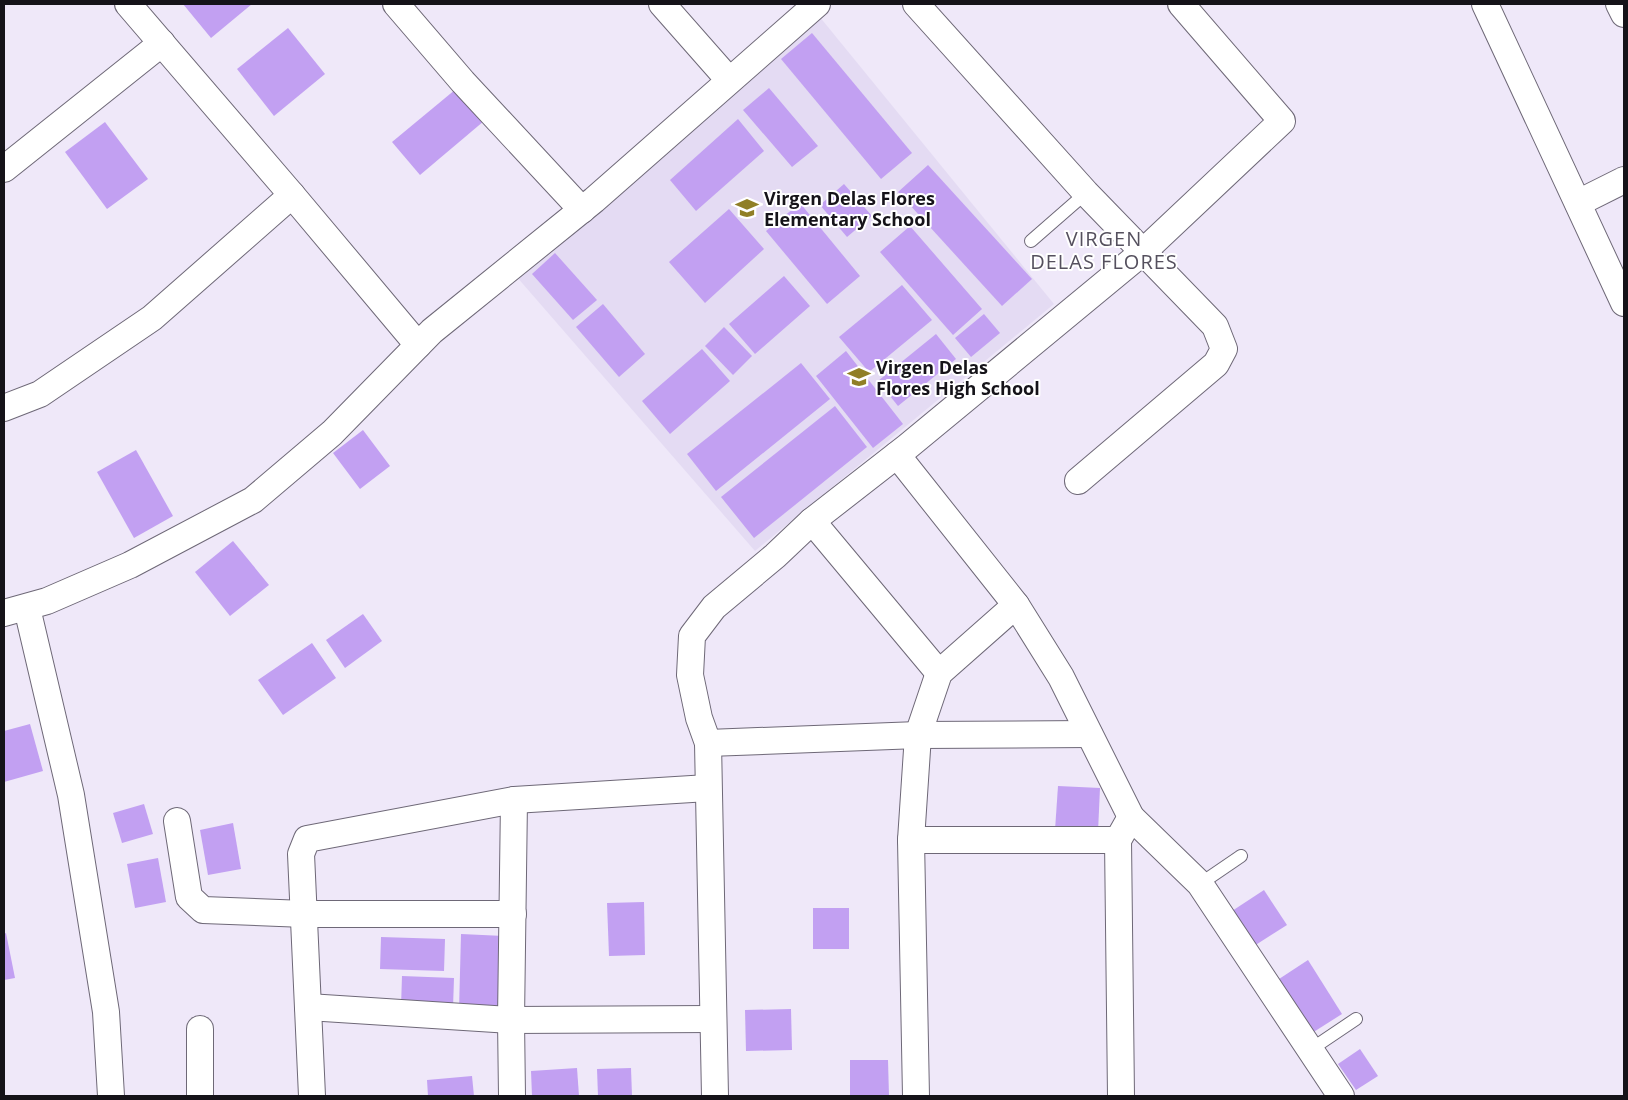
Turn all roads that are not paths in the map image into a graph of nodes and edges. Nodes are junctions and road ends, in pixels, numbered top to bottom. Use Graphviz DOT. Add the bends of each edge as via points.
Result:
graph roads {
  1 [pos="128,4"];
  2 [pos="396,4"];
  3 [pos="662,4"];
  4 [pos="817,4"];
  5 [pos="916,4"];
  6 [pos="1180,4"];
  7 [pos="1485,4"];
  8 [pos="1620,4"];
  9 [pos="1624,14"];
  10 [pos="162,42"];
  11 [pos="729,80"];
  12 [pos="4,169"];
  13 [pos="1624,180"];
  14 [pos="1086,193"];
  15 [pos="292,195"];
  16 [pos="1578,203"];
  17 [pos="582,210"];
  18 [pos="1032,241"];
  19 [pos="1143,252"];
  20 [pos="1624,303"];
  21 [pos="418,345"];
  22 [pos="4,408"];
  23 [pos="897,455"];
  24 [pos="1078,481"];
  25 [pos="812,521"];
  26 [pos="1016,605"];
  27 [pos="15,611"];
  28 [pos="939,673"];
  29 [pos="1089,734"];
  30 [pos="918,735"];
  31 [pos="708,743"];
  32 [pos="708,788"];
  33 [pos="514,800"];
  34 [pos="1131,817"];
  35 [pos="177,821"];
  36 [pos="911,840"];
  37 [pos="1118,840"];
  38 [pos="1241,856"];
  39 [pos="1200,884"];
  40 [pos="305,914"];
  41 [pos="513,914"];
  42 [pos="308,1007"];
  43 [pos="713,1019"];
  44 [pos="1356,1019"];
  45 [pos="511,1020"];
  46 [pos="200,1029"];
  47 [pos="1310,1050"];
  48 [pos="111,1096"];
  49 [pos="200,1096"];
  50 [pos="312,1096"];
  51 [pos="512,1096"];
  52 [pos="715,1096"];
  53 [pos="916,1096"];
  54 [pos="1121,1096"];
  55 [pos="1341,1096"];
  1 -- 10 [label="street"];
  2 -- 17 [label="street" via="463,82"];
  3 -- 11 [label="street"];
  4 -- 11 [label="street"];
  5 -- 14 [label="street"];
  6 -- 19 [label="street" via="1282,121"];
  7 -- 16 [label="street"];
  8 -- 9 [label="street"];
  10 -- 12 [label="street"];
  10 -- 15 [label="street"];
  11 -- 17 [label="street"];
  13 -- 16 [label="street"];
  14 -- 18 [label="lane"];
  14 -- 19 [label="street"];
  15 -- 21 [label="street"];
  15 -- 22 [label="street" via="152,318 40,394"];
  16 -- 20 [label="street"];
  17 -- 21 [label="street"];
  19 -- 23 [label="street"];
  19 -- 24 [label="street" via="1215,326 1224,349 1216,364"];
  21 -- 27 [label="street" via="332,433 253,500 130,565"];
  23 -- 25 [label="street"];
  23 -- 26 [label="street"];
  25 -- 28 [label="street"];
  25 -- 31 [label="street" via="714,607 692,636 690,675"];
  26 -- 28 [label="street"];
  26 -- 29 [label="street" via="1061,678"];
  27 -- 48 [label="street" via="71,795 106,1012"];
  28 -- 30 [label="street"];
  29 -- 30 [label="street"];
  29 -- 34 [label="street"];
  30 -- 31 [label="street"];
  30 -- 36 [label="street"];
  31 -- 32 [label="street"];
  32 -- 33 [label="street"];
  32 -- 43 [label="street"];
  33 -- 40 [label="street" via="307,839 301,854"];
  33 -- 41 [label="street"];
  34 -- 37 [label="street"];
  34 -- 39 [label="street"];
  35 -- 40 [label="street" via="189,896 203,910"];
  36 -- 37 [label="street"];
  36 -- 53 [label="street"];
  37 -- 54 [label="street"];
  38 -- 39 [label="lane"];
  39 -- 47 [label="street"];
  40 -- 41 [label="street"];
  40 -- 42 [label="street"];
  41 -- 45 [label="street"];
  42 -- 45 [label="street"];
  42 -- 50 [label="street"];
  43 -- 45 [label="street"];
  43 -- 52 [label="street"];
  44 -- 47 [label="lane"];
  45 -- 51 [label="street"];
  46 -- 49 [label="street"];
  47 -- 55 [label="street"];
}
